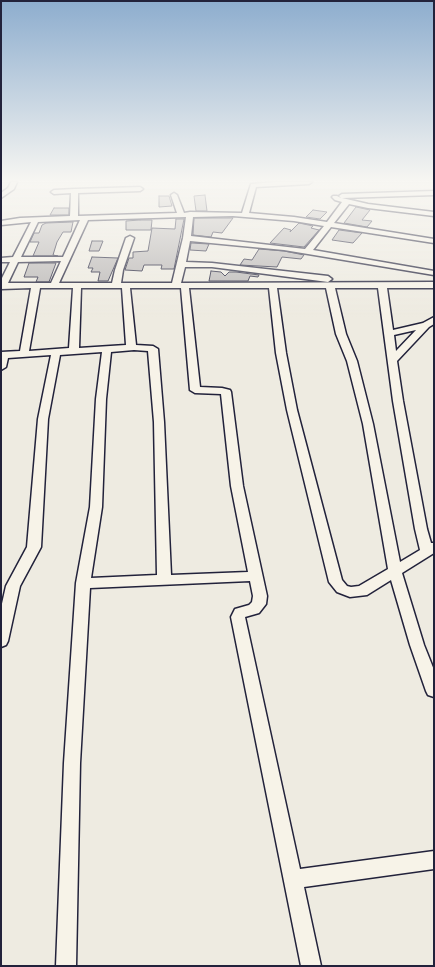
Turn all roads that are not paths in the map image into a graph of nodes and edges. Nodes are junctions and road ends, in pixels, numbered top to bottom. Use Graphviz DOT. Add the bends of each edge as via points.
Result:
graph roads {
  1 [pos="32,227"];
  2 [pos="82,227"];
  3 [pos="188,227"];
  4 [pos="328,227"];
  5 [pos="344,227"];
  6 [pos="130,238"];
  7 [pos="187,238"];
  8 [pos="434,241"];
  9 [pos="308,251"];
  10 [pos="67,259"];
  11 [pos="1,260"];
  12 [pos="16,260"];
  13 [pos="182,264"];
  14 [pos="434,273"];
  15 [pos="330,285"];
  16 [pos="365,285"];
  17 [pos="382,285"];
  18 [pos="434,285"];
  19 [pos="1,286"];
  20 [pos="36,286"];
  21 [pos="54,286"];
  22 [pos="77,286"];
  23 [pos="121,286"];
  24 [pos="180,286"];
  25 [pos="273,286"];
  26 [pos="430,323"];
  27 [pos="388,334"];
  28 [pos="131,348"];
  29 [pos="107,349"];
  30 [pos="74,351"];
  31 [pos="56,352"];
  32 [pos="24,354"];
  33 [pos="2,355"];
  34 [pos="392,361"];
  35 [pos="1,367"];
  36 [pos="430,549"];
  37 [pos="395,571"];
  38 [pos="256,576"];
  39 [pos="164,580"];
  40 [pos="83,583"];
  41 [pos="1,641"];
  42 [pos="434,691"];
  43 [pos="434,860"];
  44 [pos="293,878"];
  45 [pos="66,966"];
  46 [pos="311,966"];
  1 -- 12 [label="street"];
  2 -- 10 [label="street"];
  3 -- 7 [label="street"];
  4 -- 9 [label="street"];
  5 -- 8 [label="street"];
  6 -- 23 [label="street" via="125,250"];
  7 -- 9 [label="street"];
  7 -- 13 [label="street"];
  9 -- 14 [label="street"];
  10 -- 12 [label="street"];
  10 -- 21 [label="street"];
  11 -- 12 [label="street"];
  12 -- 19 [label="street"];
  13 -- 16 [label="street" via="236,268"];
  13 -- 24 [label="street"];
  15 -- 16 [label="street"];
  15 -- 25 [label="street"];
  15 -- 37 [label="street" via="341,334 352,361 368,424"];
  16 -- 17 [label="street"];
  17 -- 18 [label="street"];
  17 -- 27 [label="street"];
  19 -- 20 [label="street"];
  20 -- 21 [label="street"];
  20 -- 32 [label="street"];
  21 -- 22 [label="street"];
  22 -- 23 [label="street"];
  22 -- 30 [label="street"];
  23 -- 24 [label="street"];
  23 -- 28 [label="street"];
  24 -- 25 [label="street"];
  24 -- 38 [label="street" via="194,388 199,391 226,392 237,486"];
  25 -- 37 [label="street" via="280,353 292,410 336,582 342,589 350,592 362,591"];
  26 -- 27 [label="street"];
  26 -- 34 [label="street"];
  27 -- 34 [label="street"];
  28 -- 29 [label="street"];
  28 -- 39 [label="street" via="153,349 159,430"];
  29 -- 30 [label="street"];
  29 -- 40 [label="street" via="101,399 96,507"];
  30 -- 31 [label="street"];
  31 -- 32 [label="street"];
  31 -- 41 [label="street" via="44,419 34,547 13,586"];
  32 -- 33 [label="street"];
  33 -- 35 [label="street"];
  34 -- 36 [label="street" via="412,477"];
  36 -- 37 [label="street"];
  37 -- 42 [label="street"];
  38 -- 39 [label="street"];
  38 -- 44 [label="street" via="260,601 254,609 240,613 238,617"];
  39 -- 40 [label="street"];
  40 -- 45 [label="street" via="72,763"];
  43 -- 44 [label="street"];
  44 -- 46 [label="street"];
}
